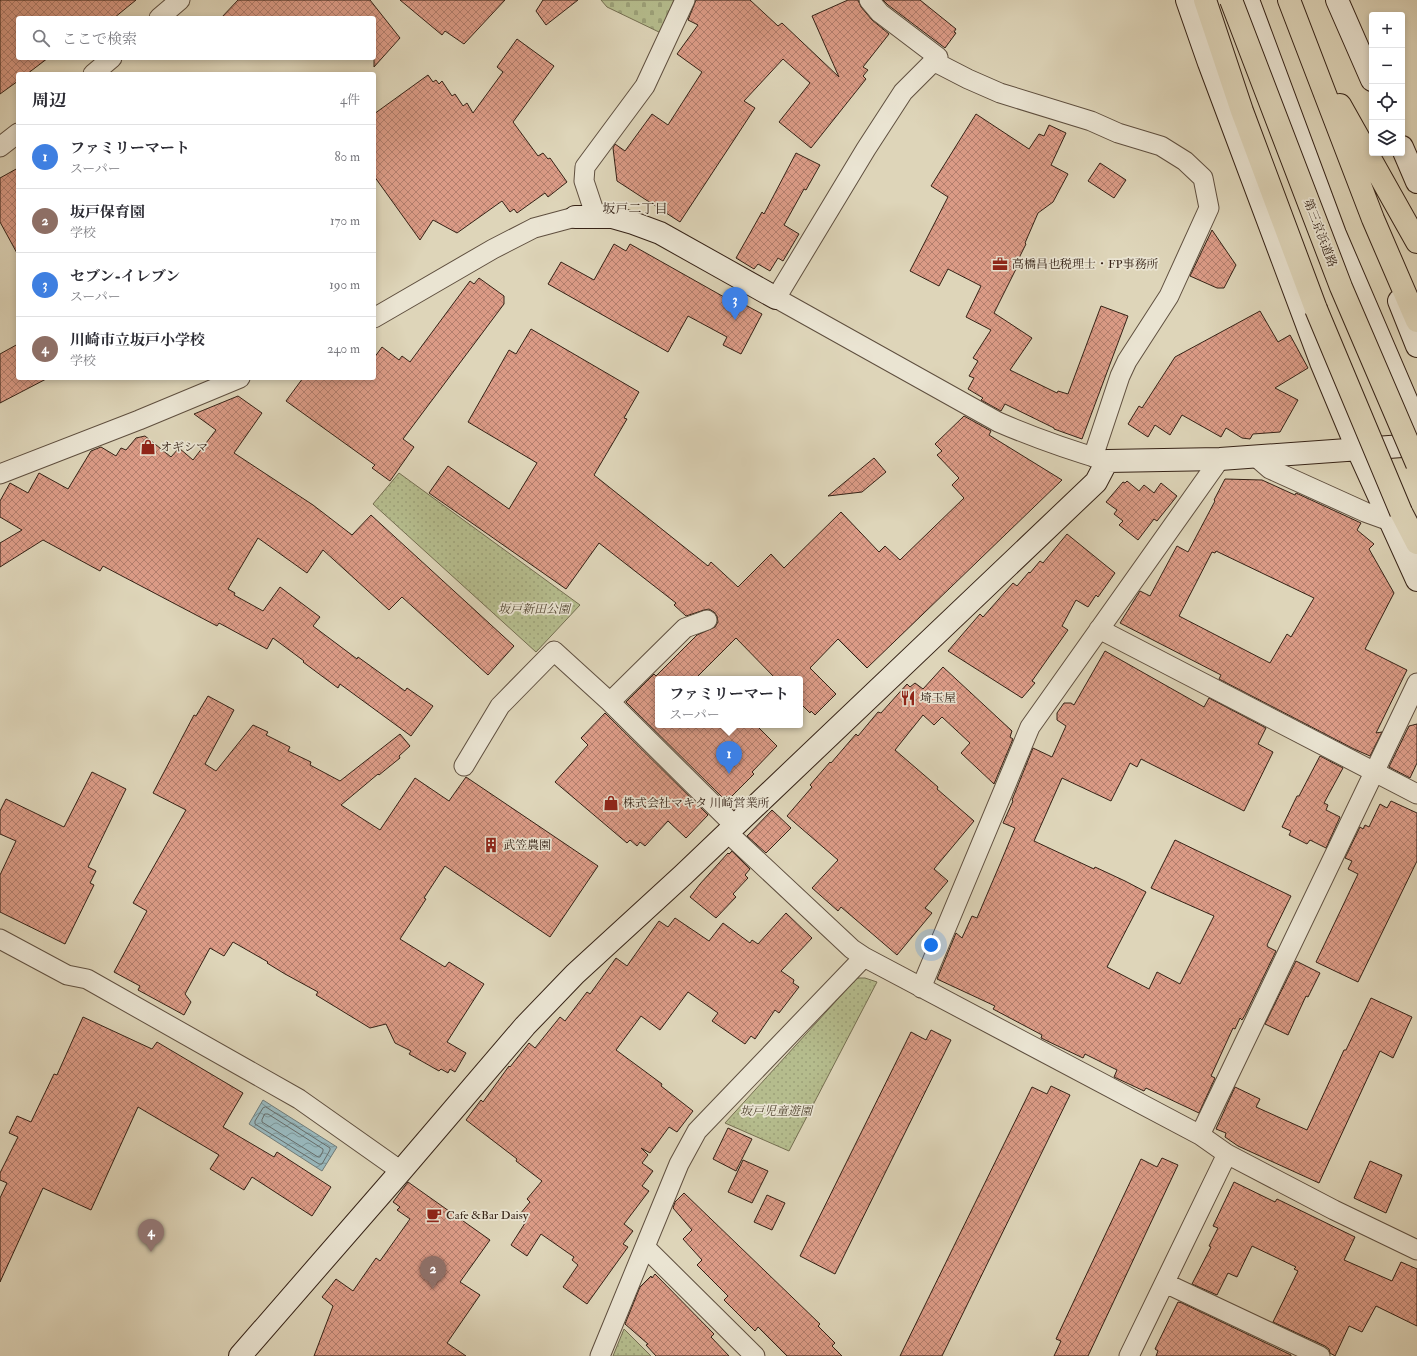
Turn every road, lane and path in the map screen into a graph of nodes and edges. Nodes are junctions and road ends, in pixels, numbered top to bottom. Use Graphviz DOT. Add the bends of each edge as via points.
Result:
graph roads {
  1 [pos="180,0"];
  2 [pos="685,0"];
  3 [pos="870,0"];
  4 [pos="1187,0"];
  5 [pos="1205,0"];
  6 [pos="1231,0"];
  7 [pos="1248,0"];
  8 [pos="1282,0"];
  9 [pos="1289,0"];
  10 [pos="1337,0"];
  11 [pos="161,16"];
  12 [pos="1303,39"];
  13 [pos="110,60"];
  14 [pos="933,61"];
  15 [pos="95,72"];
  16 [pos="1369,73"];
  17 [pos="16,135"];
  18 [pos="0,147"];
  19 [pos="1405,154"];
  20 [pos="1417,182"];
  21 [pos="586,217"];
  22 [pos="1417,242"];
  23 [pos="776,298"];
  24 [pos="376,317"];
  25 [pos="1417,321"];
  26 [pos="1417,346"];
  27 [pos="235,380"];
  28 [pos="1417,425"];
  29 [pos="1417,445"];
  30 [pos="1357,448"];
  31 [pos="1255,456"];
  32 [pos="1100,459"];
  33 [pos="1220,459"];
  34 [pos="1417,464"];
  35 [pos="0,474"];
  36 [pos="1390,521"];
  37 [pos="1417,543"];
  38 [pos="1417,580"];
  39 [pos="707,620"];
  40 [pos="1098,629"];
  41 [pos="1417,683"];
  42 [pos="610,702"];
  43 [pos="464,766"];
  44 [pos="1374,772"];
  45 [pos="1417,794"];
  46 [pos="732,830"];
  47 [pos="0,939"];
  48 [pos="864,957"];
  49 [pos="921,988"];
  50 [pos="1200,1136"];
  51 [pos="1227,1154"];
  52 [pos="401,1171"];
  53 [pos="645,1246"];
  54 [pos="1417,1250"];
  55 [pos="1165,1282"];
  56 [pos="240,1356"];
  57 [pos="600,1356"];
  58 [pos="755,1356"];
  59 [pos="1129,1356"];
  60 [pos="1320,1356"];
  1 -- 11 [label="street"];
  2 -- 21 [label="street" via="645,86 585,167"];
  3 -- 14 [label="street" via="880,13 938,57"];
  4 -- 30 [label="street" via="1321,362"];
  5 -- 37 [label="highway, bridge" via="1242,111 1316,309 1401,512"];
  6 -- 34 [label="highway, 第三京浜道路, bridge" via="1341,287"];
  7 -- 28 [label="street" via="1335,234"];
  8 -- 26 [label="street" via="1356,196"];
  9 -- 12 [label="highway"];
  10 -- 16 [label="street"];
  12 -- 22 [label="highway"];
  12 -- 25 [label="highway" via="1373,219"];
  13 -- 15 [label="street"];
  14 -- 23 [label="street" via="903,92"];
  14 -- 32 [label="street" via="1000,93 1161,146 1185,161 1203,178 1209,208 1169,296 1120,376"];
  17 -- 18 [label="street"];
  19 -- 20 [label="street"];
  21 -- 23 [label="street" via="612,217 660,234"];
  21 -- 24 [label="street" via="534,228"];
  23 -- 32 [label="street" via="998,422 1032,437"];
  27 -- 35 [label="street"];
  29 -- 30 [label="street"];
  30 -- 31 [label="street"];
  30 -- 36 [label="street"];
  31 -- 33 [label="street"];
  31 -- 36 [label="street" via="1270,470"];
  32 -- 33 [label="street"];
  32 -- 46 [label="street" via="1096,482"];
  33 -- 40 [label="street"];
  36 -- 38 [label="street"];
  39 -- 42 [label="street" via="685,628"];
  40 -- 44 [label="street"];
  40 -- 49 [label="street" via="1030,727"];
  41 -- 44 [label="street"];
  42 -- 43 [label="street" via="554,651 500,706"];
  42 -- 46 [label="street"];
  44 -- 45 [label="street"];
  44 -- 50 [label="street"];
  46 -- 48 [label="street" via="852,949"];
  46 -- 52 [label="street" via="575,974 525,1026"];
  47 -- 52 [label="street" via="67,975 87,979 298,1099"];
  48 -- 49 [label="street"];
  48 -- 53 [label="street" via="697,1131 679,1164"];
  49 -- 50 [label="street"];
  50 -- 51 [label="street"];
  51 -- 54 [label="street"];
  51 -- 55 [label="street"];
  52 -- 56 [label="street"];
  53 -- 57 [label="street"];
  53 -- 58 [label="street"];
  55 -- 59 [label="street"];
  55 -- 60 [label="street"];
}
